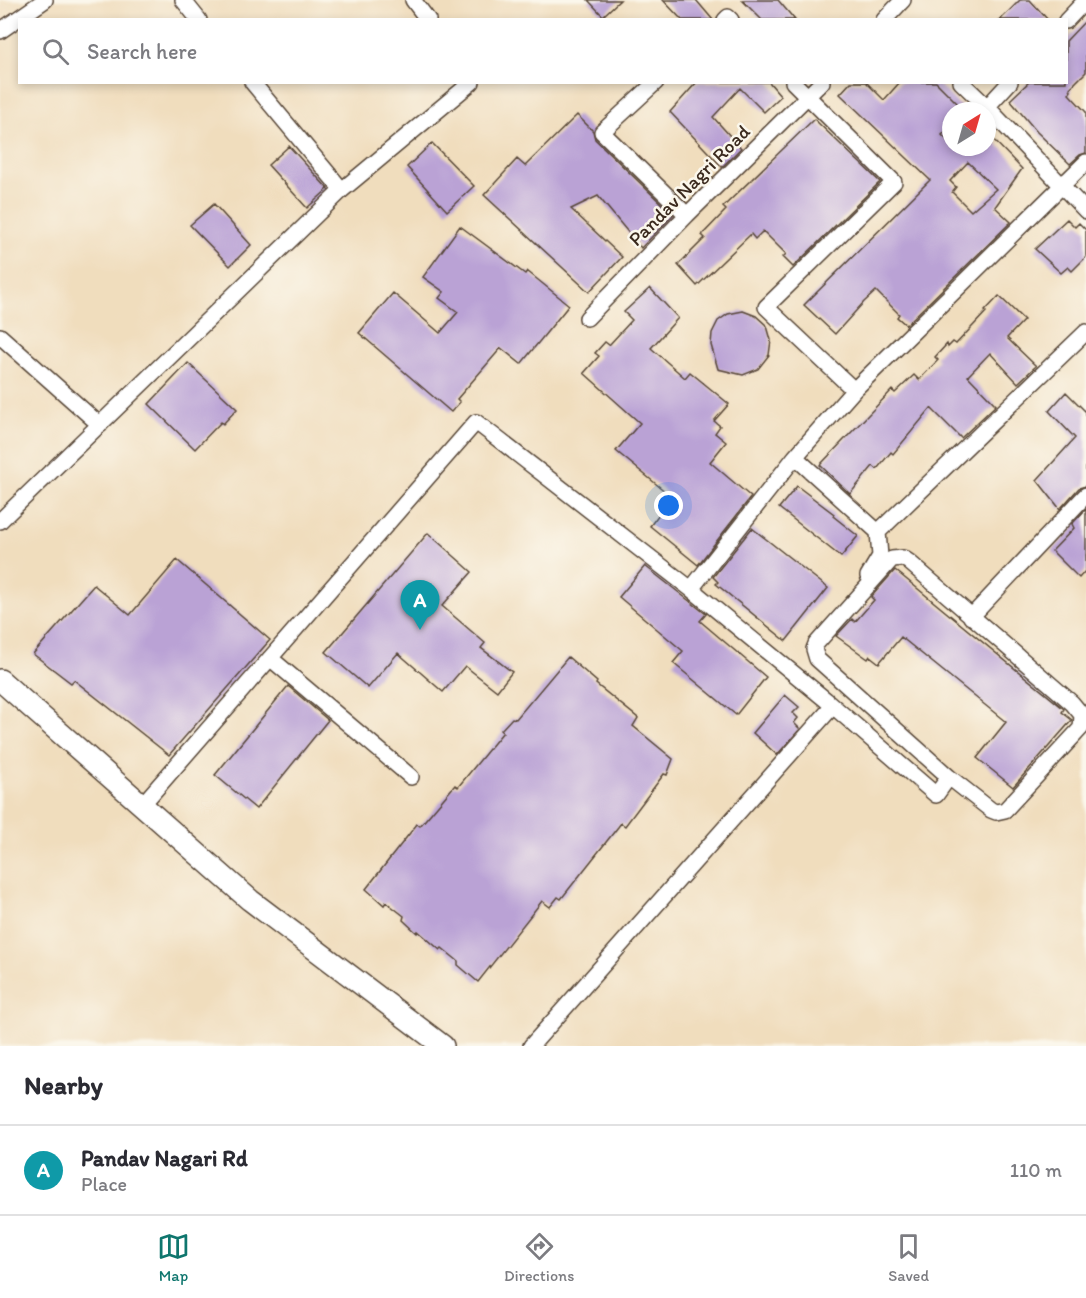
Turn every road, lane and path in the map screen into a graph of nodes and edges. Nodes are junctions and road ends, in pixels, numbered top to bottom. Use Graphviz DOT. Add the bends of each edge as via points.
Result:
graph roads {
  1 [pos="45,0"];
  2 [pos="183,0"];
  3 [pos="412,0"];
  4 [pos="903,0"];
  5 [pos="1086,0"];
  6 [pos="20,18"];
  7 [pos="197,18"];
  8 [pos="426,18"];
  9 [pos="889,18"];
  10 [pos="18,19"];
  11 [pos="1068,19"];
  12 [pos="0,32"];
  13 [pos="254,84"];
  14 [pos="470,84"];
  15 [pos="655,84"];
  16 [pos="795,84"];
  17 [pos="820,84"];
  18 [pos="963,84"];
  19 [pos="1008,84"];
  20 [pos="808,97"];
  21 [pos="982,102"];
  22 [pos="992,102"];
  23 [pos="996,117"];
  24 [pos="1086,162"];
  25 [pos="1062,187"];
  26 [pos="342,190"];
  27 [pos="1086,211"];
  28 [pos="687,215"];
  29 [pos="587,318"];
  30 [pos="1086,332"];
  31 [pos="0,336"];
  32 [pos="854,390"];
  33 [pos="100,425"];
  34 [pos="795,457"];
  35 [pos="1086,495"];
  36 [pos="0,522"];
  37 [pos="878,532"];
  38 [pos="691,589"];
  39 [pos="834,611"];
  40 [pos="971,617"];
  41 [pos="270,658"];
  42 [pos="0,680"];
  43 [pos="833,706"];
  44 [pos="411,777"];
  45 [pos="949,777"];
  46 [pos="142,805"];
  47 [pos="443,1046"];
  48 [pos="531,1046"];
  1 -- 6 [label="street"];
  2 -- 7 [label="street"];
  3 -- 8 [label="street"];
  4 -- 9 [label="street"];
  5 -- 11 [label="street"];
  10 -- 12 [label="street"];
  13 -- 26 [label="street"];
  14 -- 26 [label="street"];
  15 -- 28 [label="street" via="602,132"];
  16 -- 20 [label="street"];
  17 -- 20 [label="street, Pandav Nagri Road"];
  18 -- 21 [label="street"];
  19 -- 22 [label="street"];
  20 -- 28 [label="street, Pandav Nagri Road"];
  20 -- 32 [label="street" via="894,182 766,307"];
  23 -- 25 [label="street"];
  24 -- 25 [label="street"];
  25 -- 27 [label="street"];
  25 -- 32 [label="street"];
  26 -- 33 [label="street"];
  28 -- 29 [label="street, Pandav Nagri Road"];
  30 -- 37 [label="street"];
  31 -- 33 [label="street"];
  32 -- 34 [label="street"];
  33 -- 36 [label="street"];
  34 -- 37 [label="street"];
  34 -- 38 [label="street"];
  35 -- 40 [label="street"];
  37 -- 39 [label="street" via="880,556 868,576"];
  38 -- 41 [label="street" via="476,422"];
  38 -- 43 [label="street"];
  40 -- 45 [label="street" via="1080,710 1082,721 1081,728 1005,810 991,810"];
  40 -- 45 [label="street" via="909,562 896,558 814,649 817,659"];
  41 -- 44 [label="street"];
  41 -- 46 [label="street"];
  42 -- 46 [label="street"];
  43 -- 45 [label="street" via="936,795"];
  43 -- 48 [label="street"];
  46 -- 47 [label="street" via="250,900"];
}
